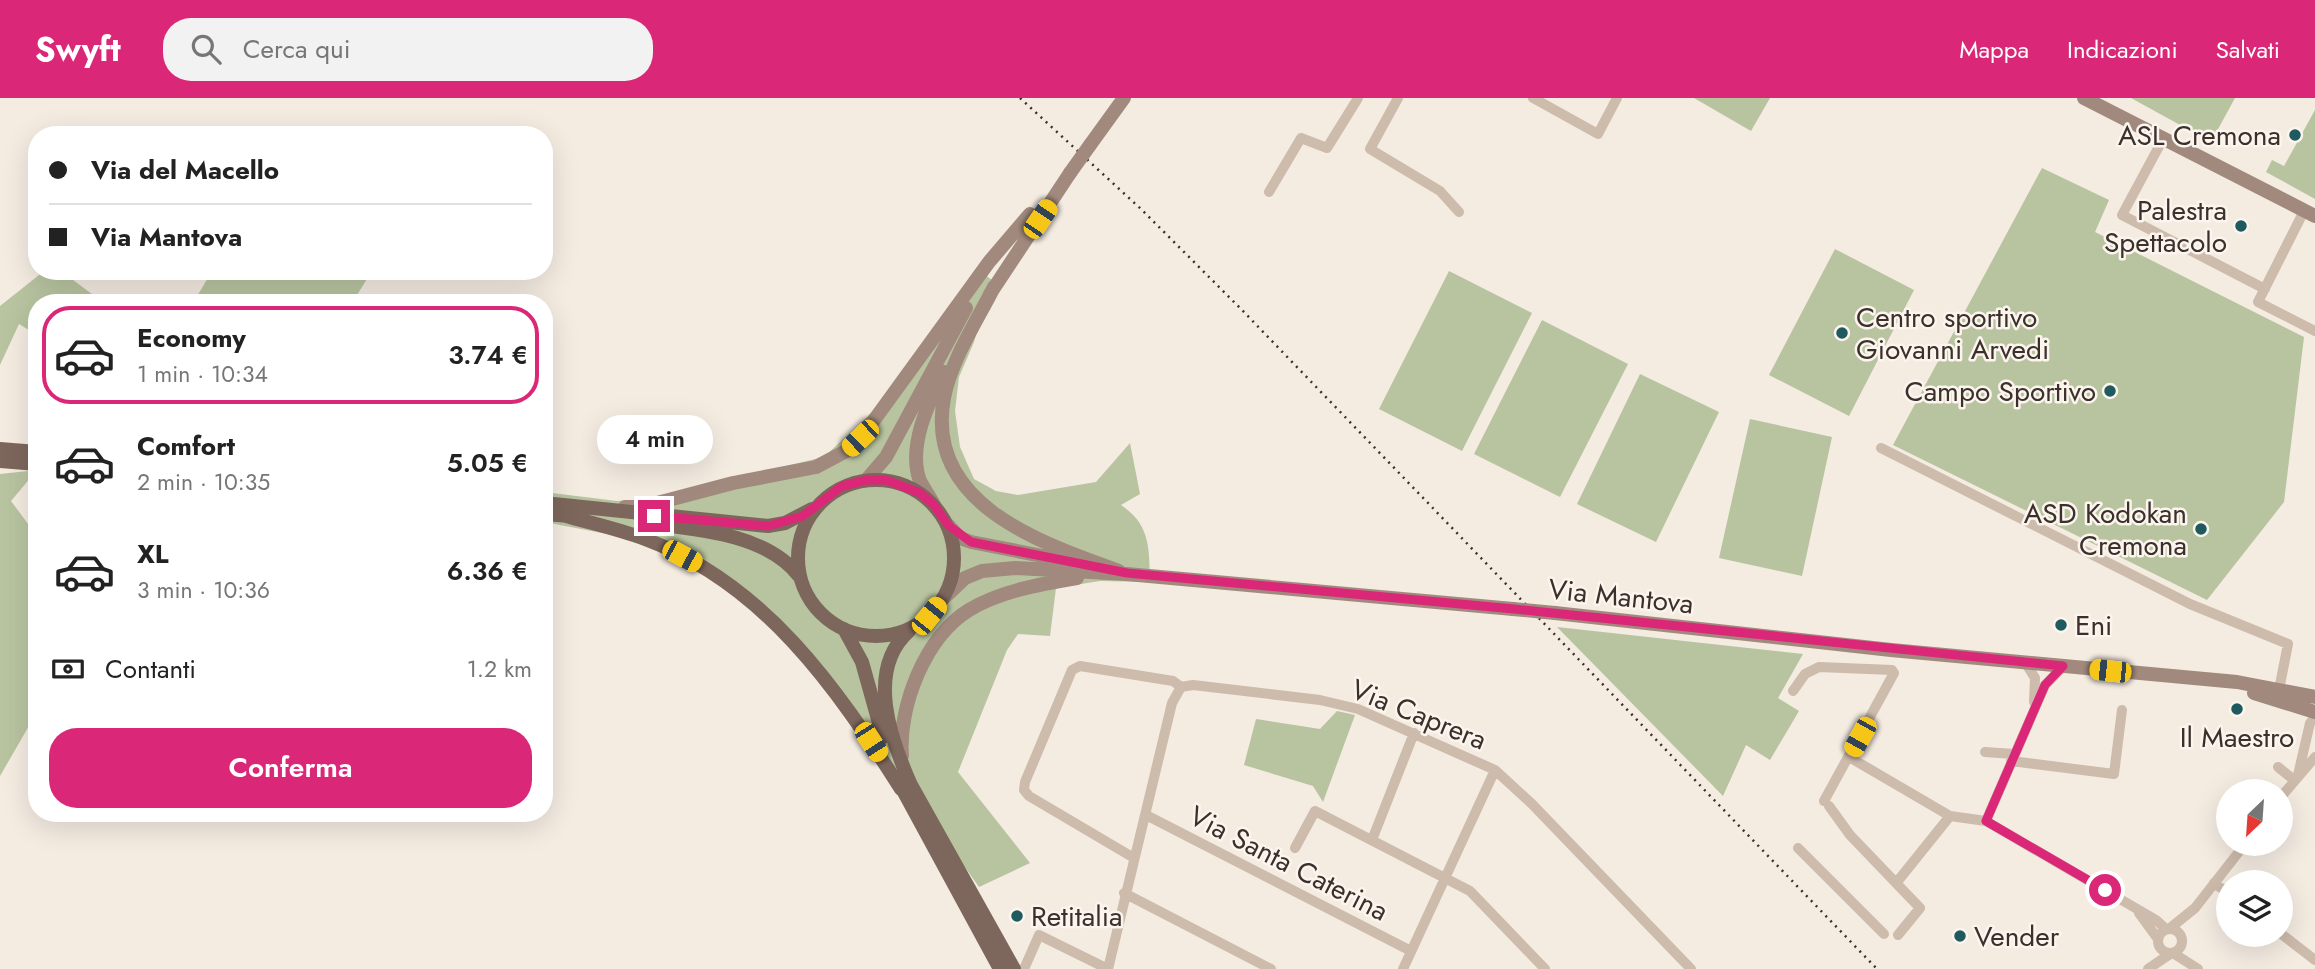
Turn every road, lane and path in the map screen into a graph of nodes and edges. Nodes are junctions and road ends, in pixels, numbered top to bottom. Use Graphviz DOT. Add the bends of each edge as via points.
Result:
graph roads {
  1 [pos="1124,98"];
  2 [pos="1358,98"];
  3 [pos="1398,98"];
  4 [pos="1533,98"];
  5 [pos="1617,98"];
  6 [pos="2084,98"];
  7 [pos="2163,139"];
  8 [pos="1070,173"];
  9 [pos="1269,192"];
  10 [pos="1459,212"];
  11 [pos="1030,214"];
  12 [pos="2309,214"];
  13 [pos="994,287"];
  14 [pos="2266,289"];
  15 [pos="2315,331"];
  16 [pos="1881,448"];
  17 [pos="0,449"];
  18 [pos="28,451"];
  19 [pos="0,461"];
  20 [pos="28,463"];
  21 [pos="867,480"];
  22 [pos="821,501"];
  23 [pos="934,505"];
  24 [pos="553,506"];
  25 [pos="567,511"];
  26 [pos="553,513"];
  27 [pos="948,525"];
  28 [pos="1106,571"];
  29 [pos="800,577"];
  30 [pos="944,597"];
  31 [pos="844,629"];
  32 [pos="909,630"];
  33 [pos="2025,662"];
  34 [pos="2063,666"];
  35 [pos="1181,687"];
  36 [pos="1793,691"];
  37 [pos="2278,693"];
  38 [pos="2315,696"];
  39 [pos="2033,709"];
  40 [pos="2122,710"];
  41 [pos="2315,712"];
  42 [pos="2315,718"];
  43 [pos="1414,733"];
  44 [pos="1985,752"];
  45 [pos="1849,757"];
  46 [pos="2315,757"];
  47 [pos="2012,758"];
  48 [pos="2278,767"];
  49 [pos="904,770"];
  50 [pos="1495,770"];
  51 [pos="2296,778"];
  52 [pos="2293,782"];
  53 [pos="901,789"];
  54 [pos="1146,815"];
  55 [pos="1950,816"];
  56 [pos="1986,821"];
  57 [pos="1372,840"];
  58 [pos="1296,848"];
  59 [pos="1798,848"];
  60 [pos="2235,856"];
  61 [pos="1134,858"];
  62 [pos="1445,878"];
  63 [pos="1897,882"];
  64 [pos="2214,883"];
  65 [pos="1124,893"];
  66 [pos="2134,907"];
  67 [pos="2194,908"];
  68 [pos="2167,929"];
  69 [pos="1884,934"];
  70 [pos="1898,936"];
  71 [pos="2182,940"];
  72 [pos="2158,941"];
  73 [pos="2293,943"];
  74 [pos="1411,951"];
  75 [pos="2172,954"];
  76 [pos="2315,960"];
  77 [pos="2150,967"];
  78 [pos="2196,968"];
  79 [pos="1000,969"];
  80 [pos="1014,969"];
  81 [pos="1024,969"];
  82 [pos="1108,969"];
  83 [pos="1271,969"];
  84 [pos="1403,969"];
  85 [pos="1545,969"];
  86 [pos="1691,969"];
  1 -- 8 [label="main road, bridge"];
  2 -- 9 [label="street" via="1327,148 1301,138"];
  3 -- 10 [label="street" via="1370,149 1440,191"];
  4 -- 5 [label="street" via="1598,134"];
  6 -- 7 [label="main road"];
  7 -- 12 [label="main road"];
  7 -- 14 [label="street" via="2122,215"];
  8 -- 11 [label="main road"];
  8 -- 13 [label="main road"];
  11 -- 21 [label="main road" via="962,313 886,457"];
  11 -- 25 [label="main road" via="989,262 860,438 833,460 642,507"];
  12 -- 14 [label="street"];
  13 -- 23 [label="main road" via="943,375 920,435 920,481"];
  13 -- 28 [label="main road" via="948,381 943,400 946,452 970,494 991,513"];
  14 -- 15 [label="street" via="2258,302"];
  16 -- 37 [label="street" via="2190,604 2288,644"];
  17 -- 18 [label="main road"];
  19 -- 20 [label="main road"];
  21 -- 22 [label="main road" via="842,486"];
  21 -- 23 [label="main road" via="904,484"];
  22 -- 25 [label="main road" via="803,516 768,526"];
  22 -- 29 [label="main road" via="801,536"];
  23 -- 27 [label="main road"];
  24 -- 25 [label="main road"];
  25 -- 26 [label="main road"];
  25 -- 29 [label="main road" via="720,534 775,553"];
  25 -- 53 [label="main road" via="669,550 743,596 788,636 836,691"];
  27 -- 28 [label="main road" via="971,542"];
  27 -- 30 [label="main road" via="955,561"];
  28 -- 30 [label="main road" via="982,570"];
  28 -- 33 [label="main road, Via Mantova, bridge"];
  28 -- 49 [label="main road" via="1007,594 957,619 932,650 908,695 901,724"];
  29 -- 31 [label="main road" via="820,612"];
  30 -- 32 [label="main road" via="929,616"];
  31 -- 32 [label="main road" via="876,636"];
  31 -- 53 [label="main road" via="862,662"];
  32 -- 49 [label="main road" via="892,650 886,676 890,728"];
  33 -- 34 [label="main road, Via Mantova"];
  33 -- 39 [label="street" via="2035,678"];
  34 -- 37 [label="main road, Via Mantova"];
  34 -- 39 [label="street" via="2048,680"];
  35 -- 43 [label="street, Via Caprera" via="1320,700 1358,709"];
  35 -- 54 [label="street" via="1172,703"];
  35 -- 61 [label="street, Via Caprera" via="1173,681 1093,668 1072,670 1025,782 1024,790 1030,796"];
  36 -- 45 [label="street" via="1805,674 1819,667 1895,673"];
  37 -- 38 [label="main road, Via Mantova"];
  37 -- 41 [label="main road, Via Mantova"];
  39 -- 47 [label="street"];
  40 -- 47 [label="street" via="2114,774"];
  42 -- 51 [label="street"];
  43 -- 50 [label="street, Via Caprera"];
  43 -- 57 [label="street"];
  44 -- 47 [label="street"];
  45 -- 55 [label="street"];
  45 -- 63 [label="street" via="1826,804"];
  46 -- 51 [label="street"];
  47 -- 56 [label="street"];
  48 -- 51 [label="street"];
  49 -- 80 [label="main road"];
  50 -- 62 [label="street"];
  50 -- 86 [label="street, Via Caprera"];
  51 -- 52 [label="street"];
  53 -- 79 [label="main road"];
  54 -- 61 [label="street"];
  54 -- 74 [label="street, Via Santa Caterina"];
  55 -- 56 [label="street"];
  55 -- 63 [label="street"];
  56 -- 66 [label="street"];
  57 -- 58 [label="street" via="1315,811"];
  57 -- 62 [label="street"];
  59 -- 69 [label="street"];
  60 -- 64 [label="street"];
  61 -- 65 [label="street"];
  62 -- 74 [label="street"];
  62 -- 85 [label="street" via="1478,898"];
  63 -- 70 [label="street" via="1920,908"];
  64 -- 67 [label="street"];
  65 -- 82 [label="street"];
  65 -- 83 [label="street"];
  66 -- 68 [label="street"];
  66 -- 72 [label="street"];
  67 -- 68 [label="street"];
  67 -- 71 [label="street"];
  68 -- 71 [label="street" via="2177,931"];
  68 -- 72 [label="street"];
  71 -- 75 [label="street"];
  71 -- 78 [label="street"];
  72 -- 75 [label="street" via="2164,952"];
  72 -- 77 [label="street"];
  73 -- 76 [label="street"];
  74 -- 84 [label="street"];
  75 -- 77 [label="street"];
  75 -- 78 [label="street"];
  81 -- 82 [label="street" via="1039,935"];
}
